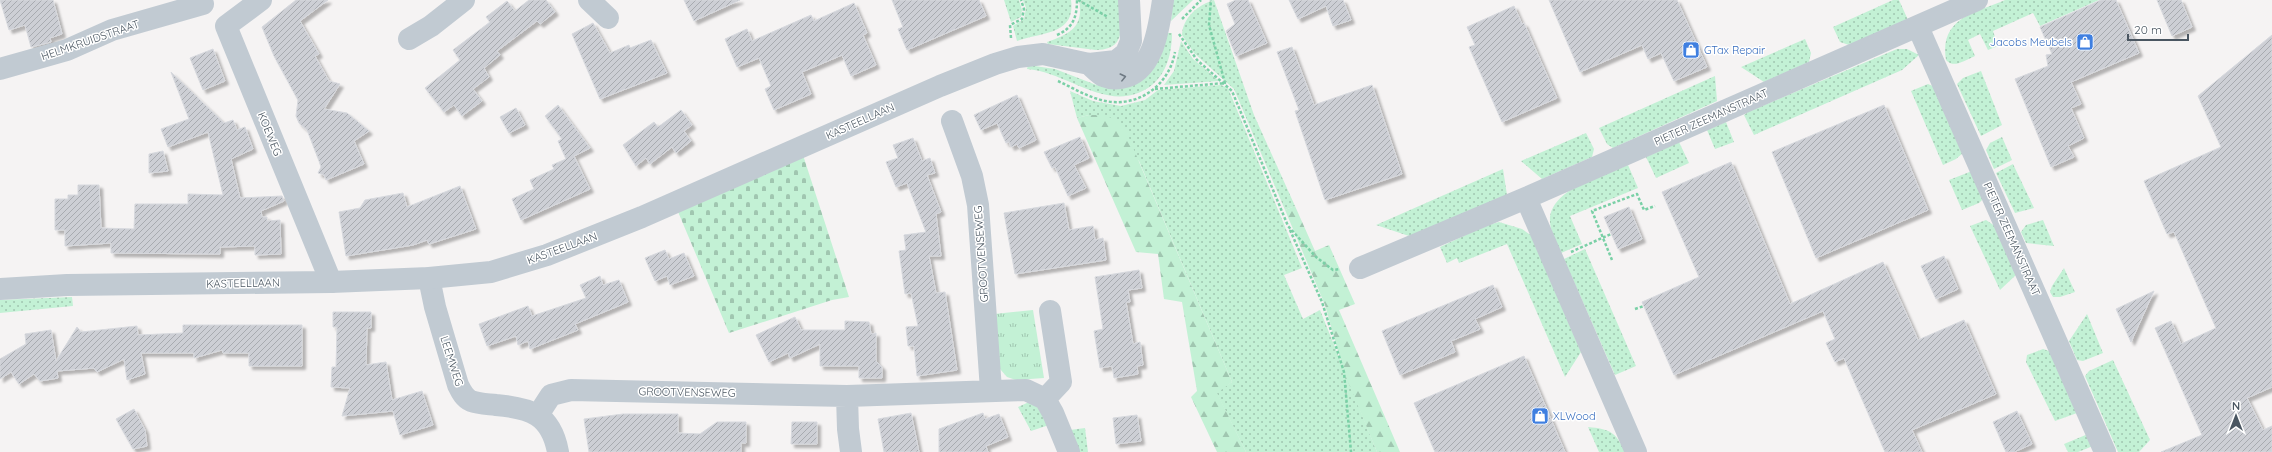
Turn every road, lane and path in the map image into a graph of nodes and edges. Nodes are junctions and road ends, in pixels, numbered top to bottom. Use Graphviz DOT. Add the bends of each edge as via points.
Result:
graph roads {
  1 [pos="260,0"];
  2 [pos="464,0"];
  3 [pos="589,0"];
  4 [pos="1021,0"];
  5 [pos="1129,0"];
  6 [pos="1163,0"];
  7 [pos="1201,0"];
  8 [pos="1211,0"];
  9 [pos="1977,0"];
  10 [pos="202,2"];
  11 [pos="608,18"];
  12 [pos="1180,22"];
  13 [pos="226,26"];
  14 [pos="1918,27"];
  15 [pos="1179,32"];
  16 [pos="409,39"];
  17 [pos="1012,46"];
  18 [pos="1089,64"];
  19 [pos="0,69"];
  20 [pos="1225,82"];
  21 [pos="1154,89"];
  22 [pos="952,121"];
  23 [pos="1526,198"];
  24 [pos="1655,206"];
  25 [pos="1288,226"];
  26 [pos="1611,234"];
  27 [pos="1603,238"];
  28 [pos="1584,247"];
  29 [pos="1612,260"];
  30 [pos="1360,268"];
  31 [pos="429,278"];
  32 [pos="331,282"];
  33 [pos="0,289"];
  34 [pos="1644,306"];
  35 [pos="1635,309"];
  36 [pos="1050,311"];
  37 [pos="991,390"];
  38 [pos="847,396"];
  39 [pos="1044,399"];
  40 [pos="538,415"];
  41 [pos="558,452"];
  42 [pos="851,452"];
  43 [pos="1068,452"];
  44 [pos="1351,452"];
  45 [pos="1636,452"];
  46 [pos="2105,452"];
  1 -- 13 [label="street"];
  2 -- 16 [label="street" via="431,26"];
  3 -- 11 [label="street"];
  4 -- 17 [label="path" via="1024,9 1022,19 1010,25"];
  5 -- 18 [label="street, KASTEELLAAN" via="1132,35 1126,53 1116,61"];
  18 -- 6 [label="street, KASTEELLAAN, one-way" via="1102,76 1113,79 1133,74 1152,50"];
  7 -- 12 [label="path"];
  8 -- 20 [label="path" via="1209,25"];
  9 -- 14 [label="street, PIETER ZEEMANSTRAAT"];
  10 -- 13 [label="street, HELMKRUIDSTRAAT"];
  10 -- 19 [label="street, HELMKRUIDSTRAAT" via="112,30 67,50"];
  13 -- 32 [label="street, KOEWEG"];
  14 -- 23 [label="street, PIETER ZEEMANSTRAAT"];
  14 -- 46 [label="street, PIETER ZEEMANSTRAAT"];
  15 -- 20 [label="path" via="1181,39 1197,60"];
  18 -- 31 [label="street, KASTEELLAAN" via="1043,54 1018,57 995,64 548,255 491,272"];
  20 -- 21 [label="path"];
  20 -- 25 [label="path" via="1232,91"];
  22 -- 37 [label="street, GROOTVENSEWEG" via="972,176 978,205"];
  23 -- 30 [label="street, PIETER ZEEMANSTRAAT"];
  23 -- 45 [label="street"];
  24 -- 27 [label="path" via="1644,210 1637,194 1592,212"];
  25 -- 30 [label="path" via="1316,257 1333,270"];
  25 -- 44 [label="path" via="1322,302 1344,372"];
  26 -- 27 [label="path"];
  27 -- 28 [label="path"];
  27 -- 29 [label="path"];
  31 -- 32 [label="street, KASTEELLAAN"];
  31 -- 40 [label="street, LEEMWEG" via="435,307 463,395 475,402 521,407"];
  32 -- 33 [label="street, KASTEELLAAN" via="67,285"];
  34 -- 35 [label="path"];
  36 -- 39 [label="street" via="1061,382"];
  37 -- 38 [label="street, GROOTVENSEWEG"];
  37 -- 39 [label="street, GROOTVENSEWEG" via="1026,390"];
  38 -- 40 [label="street, GROOTVENSEWEG" via="571,390 551,395"];
  38 -- 42 [label="street"];
  39 -- 43 [label="street" via="1053,413"];
  40 -- 41 [label="street, LEEMWEG" via="552,433"];
}
